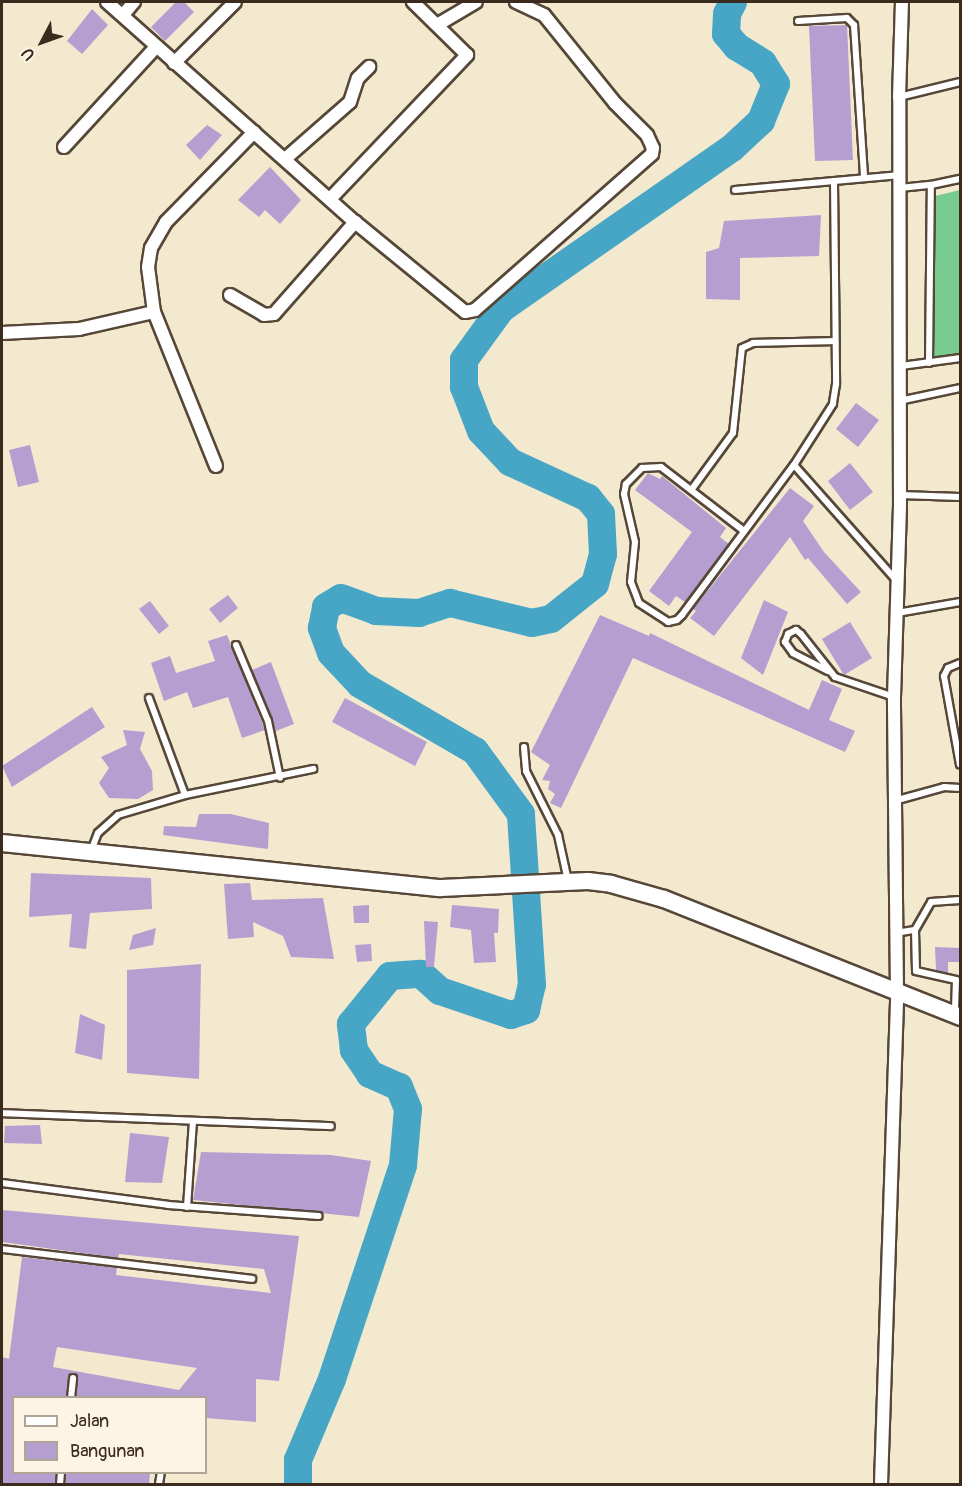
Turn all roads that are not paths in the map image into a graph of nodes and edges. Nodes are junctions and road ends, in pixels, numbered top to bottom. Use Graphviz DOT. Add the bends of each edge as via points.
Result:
graph roads {
  1 [pos="107,2"];
  2 [pos="134,2"];
  3 [pos="235,2"];
  4 [pos="413,2"];
  5 [pos="476,2"];
  6 [pos="516,2"];
  7 [pos="901,2"];
  8 [pos="123,15"];
  9 [pos="798,21"];
  10 [pos="437,26"];
  11 [pos="156,47"];
  12 [pos="174,63"];
  13 [pos="369,67"];
  14 [pos="960,82"];
  15 [pos="898,97"];
  16 [pos="254,132"];
  17 [pos="64,147"];
  18 [pos="285,159"];
  19 [pos="900,175"];
  20 [pos="864,176"];
  21 [pos="960,179"];
  22 [pos="834,182"];
  23 [pos="931,185"];
  24 [pos="900,188"];
  25 [pos="735,189"];
  26 [pos="330,199"];
  27 [pos="355,222"];
  28 [pos="230,295"];
  29 [pos="154,312"];
  30 [pos="2,333"];
  31 [pos="835,341"];
  32 [pos="960,358"];
  33 [pos="928,363"];
  34 [pos="901,366"];
  35 [pos="960,388"];
  36 [pos="899,402"];
  37 [pos="794,465"];
  38 [pos="216,466"];
  39 [pos="692,489"];
  40 [pos="900,495"];
  41 [pos="960,496"];
  42 [pos="744,531"];
  43 [pos="898,583"];
  44 [pos="960,602"];
  45 [pos="897,614"];
  46 [pos="236,645"];
  47 [pos="960,663"];
  48 [pos="828,671"];
  49 [pos="894,697"];
  50 [pos="149,698"];
  51 [pos="960,718"];
  52 [pos="952,720"];
  53 [pos="524,747"];
  54 [pos="960,765"];
  55 [pos="313,769"];
  56 [pos="280,778"];
  57 [pos="960,788"];
  58 [pos="184,795"];
  59 [pos="894,801"];
  60 [pos="2,843"];
  61 [pos="90,854"];
  62 [pos="568,882"];
  63 [pos="960,900"];
  64 [pos="915,930"];
  65 [pos="894,933"];
  66 [pos="897,993"];
  67 [pos="958,1016"];
  68 [pos="2,1113"];
  69 [pos="193,1122"];
  70 [pos="331,1126"];
  71 [pos="2,1183"];
  72 [pos="187,1207"];
  73 [pos="319,1216"];
  74 [pos="2,1249"];
  75 [pos="252,1279"];
  76 [pos="74,1378"];
  77 [pos="71,1396"];
  78 [pos="881,1485"];
  1 -- 8 [label="street"];
  2 -- 8 [label="street"];
  3 -- 12 [label="street"];
  4 -- 10 [label="street"];
  5 -- 10 [label="street"];
  6 -- 27 [label="street" via="544,15 615,103 651,140 652,154 470,312 457,309"];
  7 -- 15 [label="street"];
  8 -- 11 [label="street"];
  9 -- 20 [label="lane" via="847,18 854,25"];
  10 -- 26 [label="street" via="467,55"];
  11 -- 12 [label="street"];
  11 -- 17 [label="street"];
  12 -- 16 [label="street"];
  13 -- 18 [label="street" via="358,78 350,102"];
  14 -- 15 [label="lane"];
  15 -- 19 [label="street"];
  16 -- 18 [label="street"];
  16 -- 29 [label="street" via="156,236 148,267"];
  18 -- 26 [label="street"];
  19 -- 20 [label="lane"];
  19 -- 24 [label="street"];
  20 -- 22 [label="lane"];
  21 -- 23 [label="lane"];
  22 -- 25 [label="lane"];
  22 -- 31 [label="lane"];
  23 -- 24 [label="lane"];
  23 -- 33 [label="lane"];
  24 -- 34 [label="street"];
  26 -- 27 [label="street"];
  27 -- 28 [label="street" via="274,314 264,315"];
  29 -- 30 [label="street" via="80,329"];
  29 -- 38 [label="street"];
  31 -- 37 [label="lane" via="833,404"];
  31 -- 39 [label="lane" via="753,343 742,348 733,433"];
  32 -- 33 [label="lane"];
  33 -- 34 [label="lane"];
  34 -- 36 [label="street"];
  35 -- 36 [label="lane"];
  36 -- 40 [label="street"];
  37 -- 42 [label="lane"];
  37 -- 43 [label="lane"];
  39 -- 42 [label="lane"];
  39 -- 42 [label="lane" via="651,465 634,474 626,484 624,494 635,543 631,582 639,603 668,622 677,620"];
  40 -- 41 [label="lane"];
  40 -- 43 [label="street"];
  43 -- 45 [label="street"];
  44 -- 45 [label="lane"];
  45 -- 49 [label="street"];
  46 -- 56 [label="lane" via="268,721"];
  47 -- 52 [label="lane" via="948,668 944,676"];
  48 -- 48 [label="lane" via="801,634 796,630 788,634 785,642 793,653"];
  48 -- 49 [label="lane" via="843,682"];
  49 -- 59 [label="street"];
  50 -- 58 [label="lane"];
  51 -- 52 [label="lane"];
  52 -- 54 [label="lane"];
  53 -- 62 [label="lane" via="526,771 558,835"];
  55 -- 56 [label="lane"];
  56 -- 58 [label="lane"];
  57 -- 59 [label="lane" via="944,787"];
  58 -- 61 [label="lane" via="118,815 98,833"];
  59 -- 65 [label="street"];
  60 -- 61 [label="street"];
  61 -- 62 [label="street" via="468,889"];
  62 -- 66 [label="street" via="611,884 647,893"];
  63 -- 64 [label="lane" via="931,902"];
  64 -- 65 [label="lane"];
  64 -- 67 [label="lane" via="916,971 953,978 958,983"];
  65 -- 66 [label="street"];
  66 -- 67 [label="street"];
  66 -- 78 [label="street"];
  68 -- 69 [label="lane"];
  69 -- 70 [label="lane"];
  69 -- 72 [label="lane"];
  71 -- 72 [label="lane"];
  72 -- 73 [label="lane"];
  74 -- 75 [label="lane"];
  76 -- 77 [label="lane"];
}
